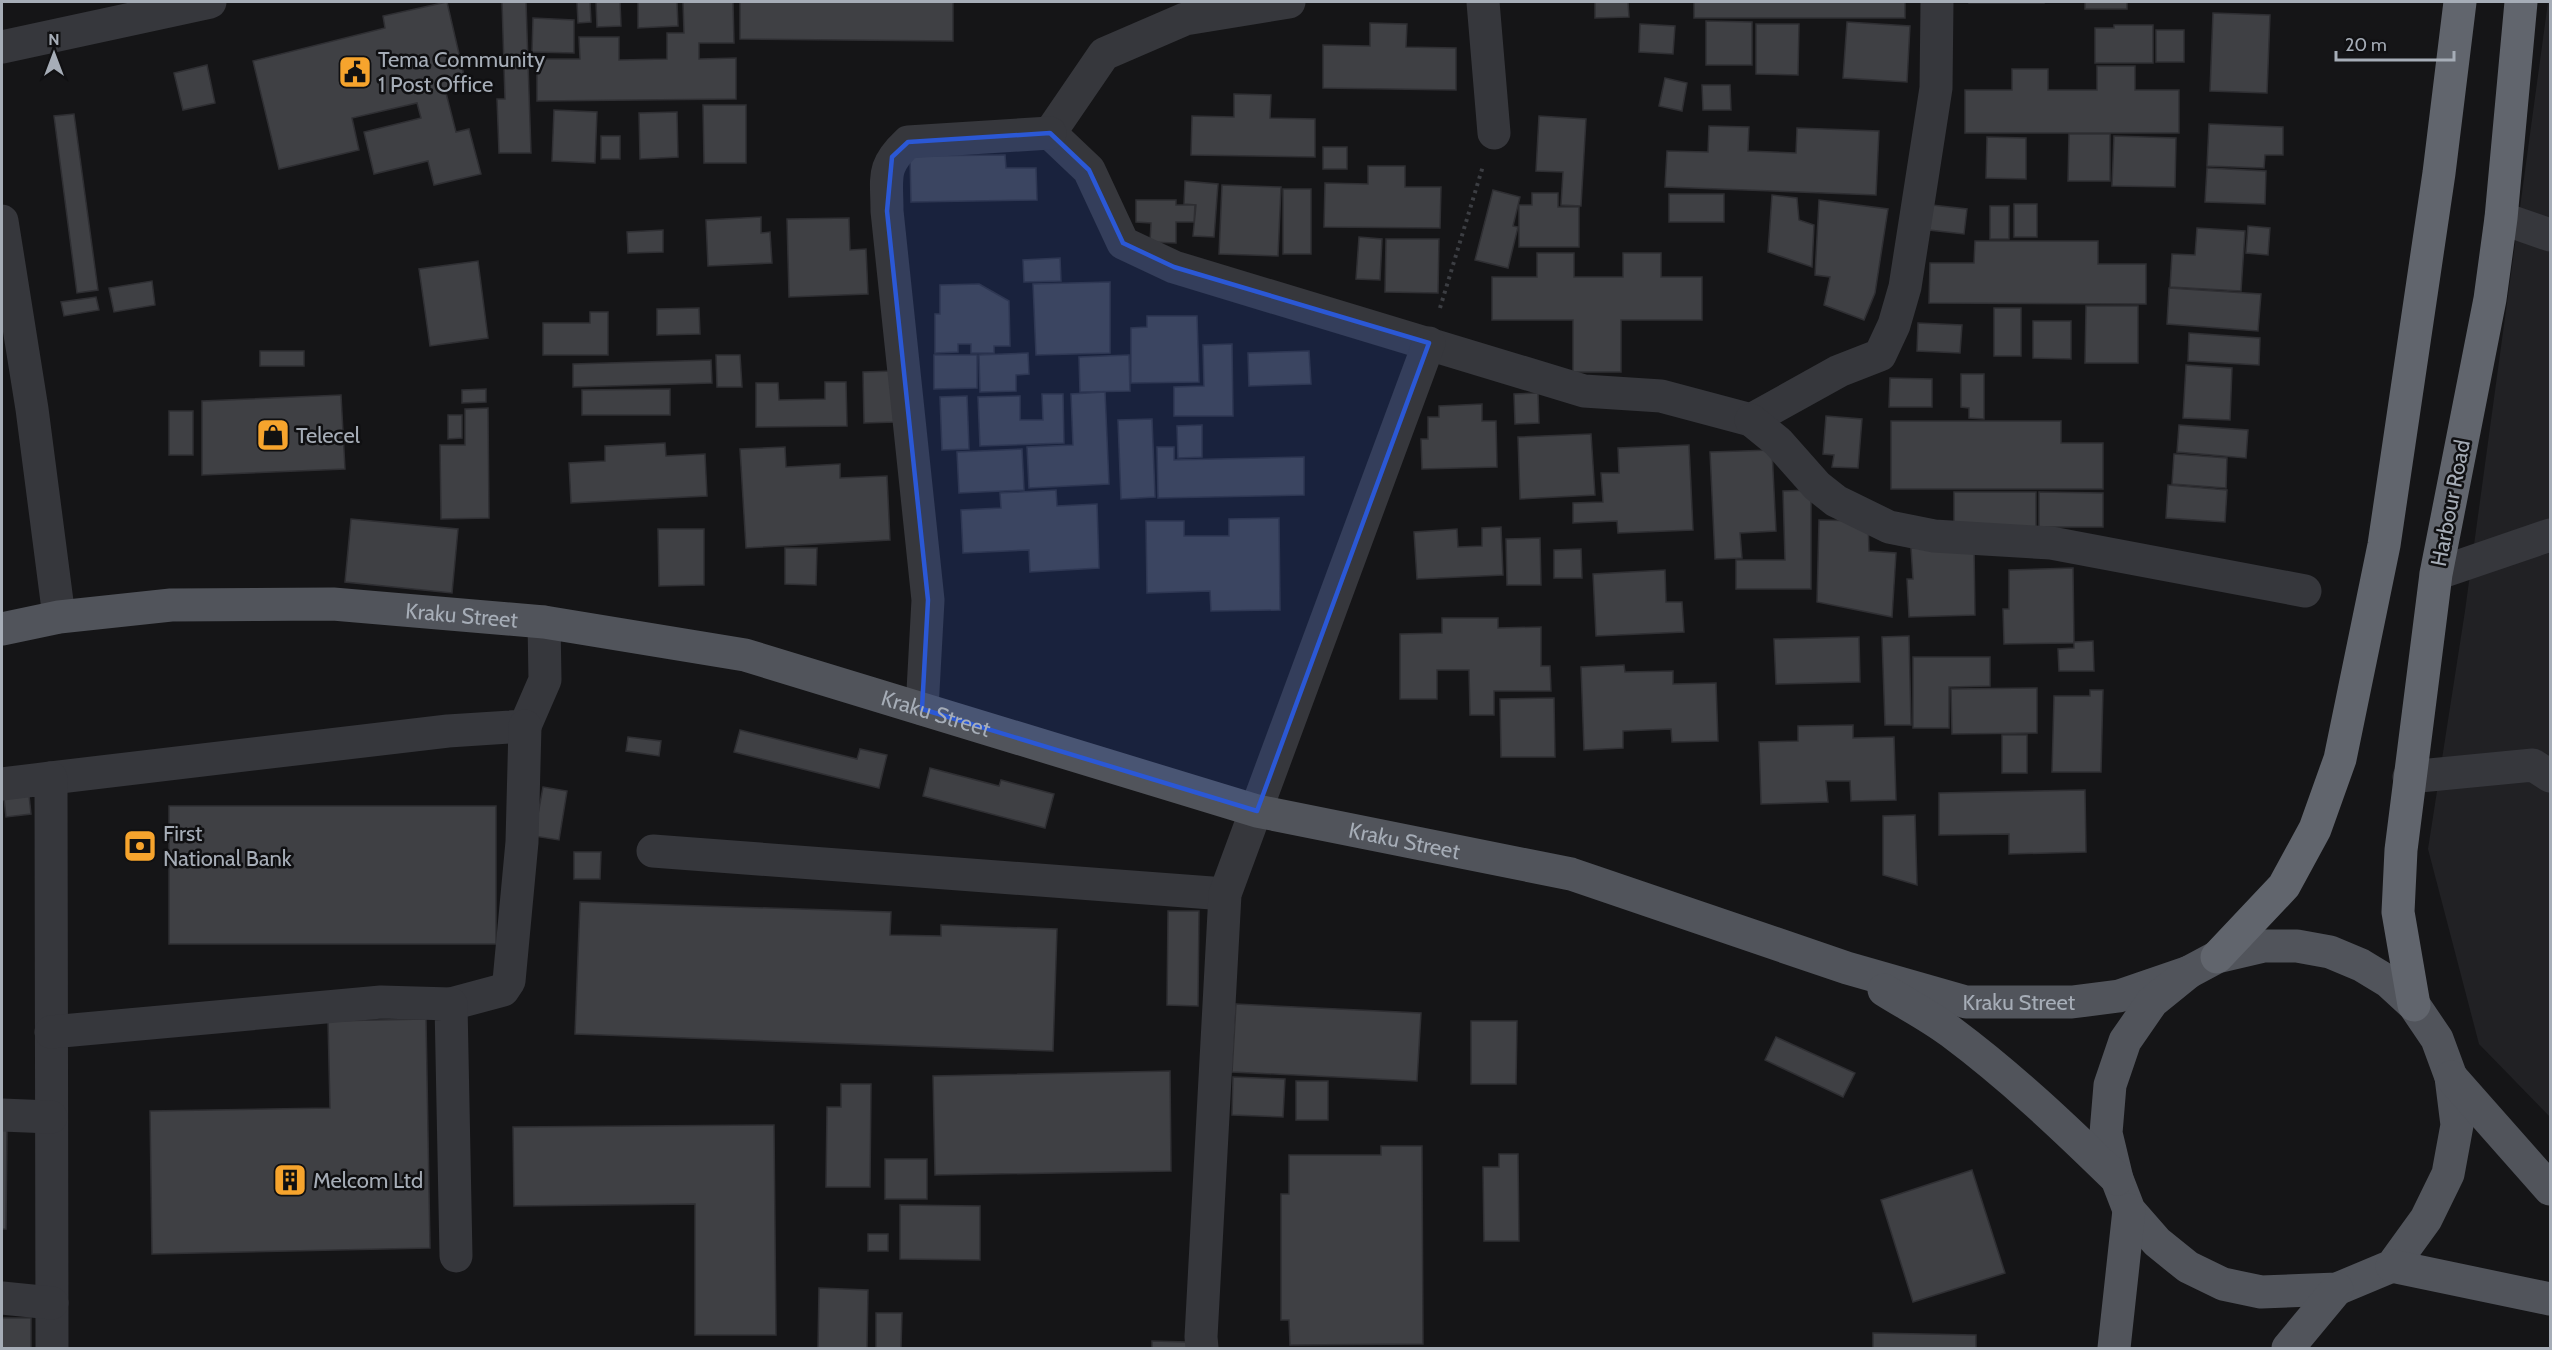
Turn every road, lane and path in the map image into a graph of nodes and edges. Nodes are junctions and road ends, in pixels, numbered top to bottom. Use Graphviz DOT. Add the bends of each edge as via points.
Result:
graph roads {
  1 [pos="210,2"];
  2 [pos="1289,2"];
  3 [pos="1483,2"];
  4 [pos="1937,2"];
  5 [pos="2460,2"];
  6 [pos="2521,2"];
  7 [pos="2,46"];
  8 [pos="1050,132"];
  9 [pos="1494,133"];
  10 [pos="2501,218"];
  11 [pos="2,221"];
  12 [pos="2550,235"];
  13 [pos="6,280"];
  14 [pos="1429,343"];
  15 [pos="1751,420"];
  16 [pos="2550,536"];
  17 [pos="2436,574"];
  18 [pos="2305,591"];
  19 [pos="60,617"];
  20 [pos="544,622"];
  21 [pos="2,629"];
  22 [pos="922,709"];
  23 [pos="525,726"];
  24 [pos="2550,776"];
  25 [pos="2409,777"];
  26 [pos="51,778"];
  27 [pos="2,784"];
  28 [pos="1257,811"];
  29 [pos="653,851"];
  30 [pos="1225,894"];
  31 [pos="2203,965"];
  32 [pos="1847,968"];
  33 [pos="451,1004"];
  34 [pos="2414,1005"];
  35 [pos="51,1032"];
  36 [pos="2451,1077"];
  37 [pos="2,1115"];
  38 [pos="51,1117"];
  39 [pos="2117,1179"];
  40 [pos="2550,1189"];
  41 [pos="2129,1210"];
  42 [pos="456,1256"];
  43 [pos="2392,1266"];
  44 [pos="2337,1289"];
  45 [pos="2,1298"];
  46 [pos="2550,1299"];
  47 [pos="52,1303"];
  48 [pos="52,1348"];
  49 [pos="1202,1348"];
  50 [pos="2114,1348"];
  51 [pos="2288,1348"];
  1 -- 7 [label="street"];
  2 -- 8 [label="street" via="1185,19 1104,54"];
  3 -- 9 [label="street"];
  4 -- 15 [label="street" via="1936,88 1905,287 1894,325 1880,355 1839,371"];
  5 -- 31 [label="highway" via="2384,545 2340,759 2315,829 2284,886"];
  6 -- 10 [label="highway, Harbour Road"];
  8 -- 14 [label="street" via="1089,170 1124,243 1174,267"];
  8 -- 22 [label="street" via="908,142 892,157 886,176 886,211 928,600"];
  9 -- 14 [label="path"];
  10 -- 12 [label="street"];
  10 -- 17 [label="highway, Harbour Road" via="2490,299"];
  11 -- 13 [label="street"];
  13 -- 19 [label="street" via="32,409"];
  14 -- 15 [label="street" via="1584,391 1661,396"];
  14 -- 28 [label="street"];
  15 -- 18 [label="street" via="1836,501 1889,527 1934,536 2051,543"];
  16 -- 17 [label="street"];
  17 -- 25 [label="highway, Harbour Road"];
  19 -- 20 [label="main road, Kraku Street" via="171,605 333,604"];
  19 -- 21 [label="main road, Kraku Street"];
  20 -- 22 [label="main road, Kraku Street" via="745,655"];
  20 -- 23 [label="street" via="545,680"];
  22 -- 28 [label="main road, Kraku Street"];
  23 -- 26 [label="street" via="448,731"];
  23 -- 33 [label="street" via="522,842 509,981 503,990"];
  24 -- 25 [label="street" via="2533,765"];
  25 -- 34 [label="highway, Harbour Road" via="2398,912"];
  26 -- 27 [label="street"];
  26 -- 35 [label="street"];
  28 -- 30 [label="street"];
  28 -- 32 [label="main road, Kraku Street" via="1571,874"];
  29 -- 30 [label="street"];
  30 -- 49 [label="street"];
  31 -- 32 [label="main road, Kraku Street" via="2119,996 2072,1002 1966,1002"];
  31 -- 34 [label="main road, Kraku Street" via="2264,946 2330,952 2370,970"];
  31 -- 39 [label="main road" via="2152,1002 2125,1041 2110,1085 2106,1133"];
  32 -- 39 [label="main road, Kraku Street" via="1949,1030 2025,1092"];
  33 -- 35 [label="street" via="381,1002"];
  33 -- 42 [label="street"];
  34 -- 36 [label="main road, Kraku Street" via="2437,1039"];
  35 -- 38 [label="street"];
  36 -- 40 [label="main road"];
  36 -- 43 [label="main road" via="2457,1125 2448,1174 2426,1219"];
  37 -- 38 [label="street"];
  38 -- 47 [label="street"];
  39 -- 41 [label="main road"];
  41 -- 44 [label="main road" via="2157,1242 2188,1267 2223,1284 2261,1292"];
  41 -- 50 [label="main road"];
  43 -- 44 [label="main road"];
  43 -- 46 [label="main road"];
  44 -- 51 [label="main road"];
  45 -- 47 [label="street"];
  47 -- 48 [label="street"];
}
